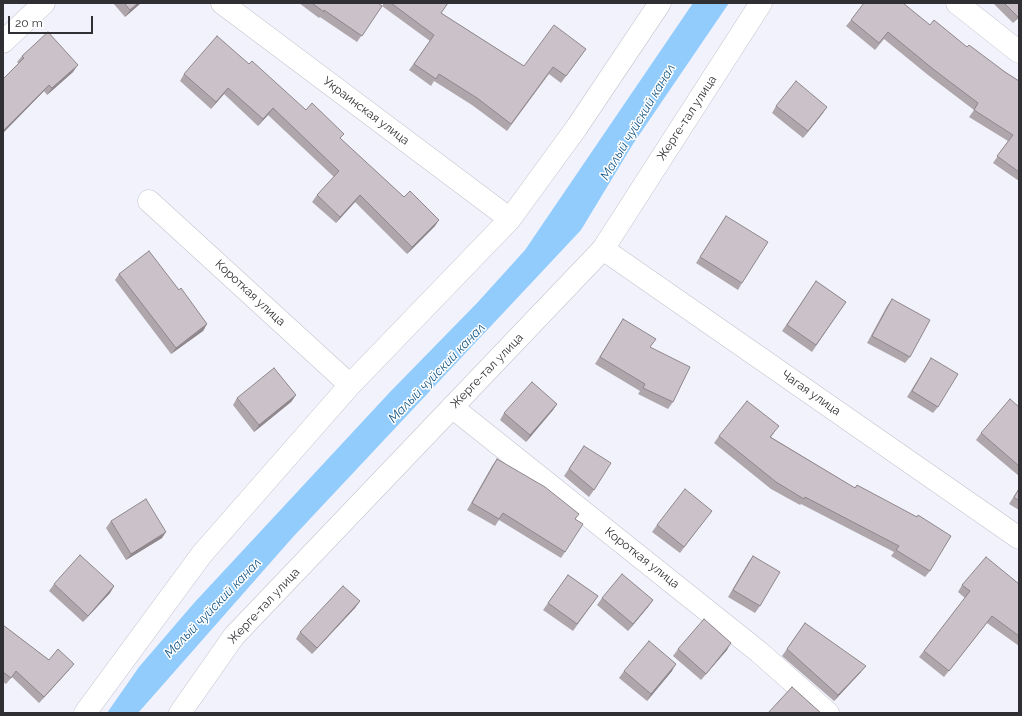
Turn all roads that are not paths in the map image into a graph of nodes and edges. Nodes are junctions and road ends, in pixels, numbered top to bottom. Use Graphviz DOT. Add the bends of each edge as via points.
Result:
graph roads {
  1 [pos="44,3"];
  2 [pos="222,3"];
  3 [pos="660,3"];
  4 [pos="761,3"];
  5 [pos="957,3"];
  6 [pos="3,42"];
  7 [pos="1019,52"];
  8 [pos="149,201"];
  9 [pos="510,220"];
  10 [pos="603,249"];
  11 [pos="350,386"];
  12 [pos="452,408"];
  13 [pos="1019,538"];
  14 [pos="85,713"];
  15 [pos="180,713"];
  16 [pos="828,713"];
  1 -- 6 [label="street"];
  2 -- 9 [label="street, Украинская улица"];
  3 -- 9 [label="street" via="577,127"];
  4 -- 10 [label="street, Жерге-тал улица"];
  5 -- 7 [label="street"];
  8 -- 11 [label="street, Короткая улица"];
  9 -- 11 [label="street"];
  10 -- 12 [label="street, Жерге-тал улица"];
  10 -- 13 [label="street, Чагая улица"];
  11 -- 14 [label="street" via="202,554"];
  12 -- 15 [label="street, Жерге-тал улица" via="234,636"];
  12 -- 16 [label="street, Короткая улица" via="759,652"];
}
